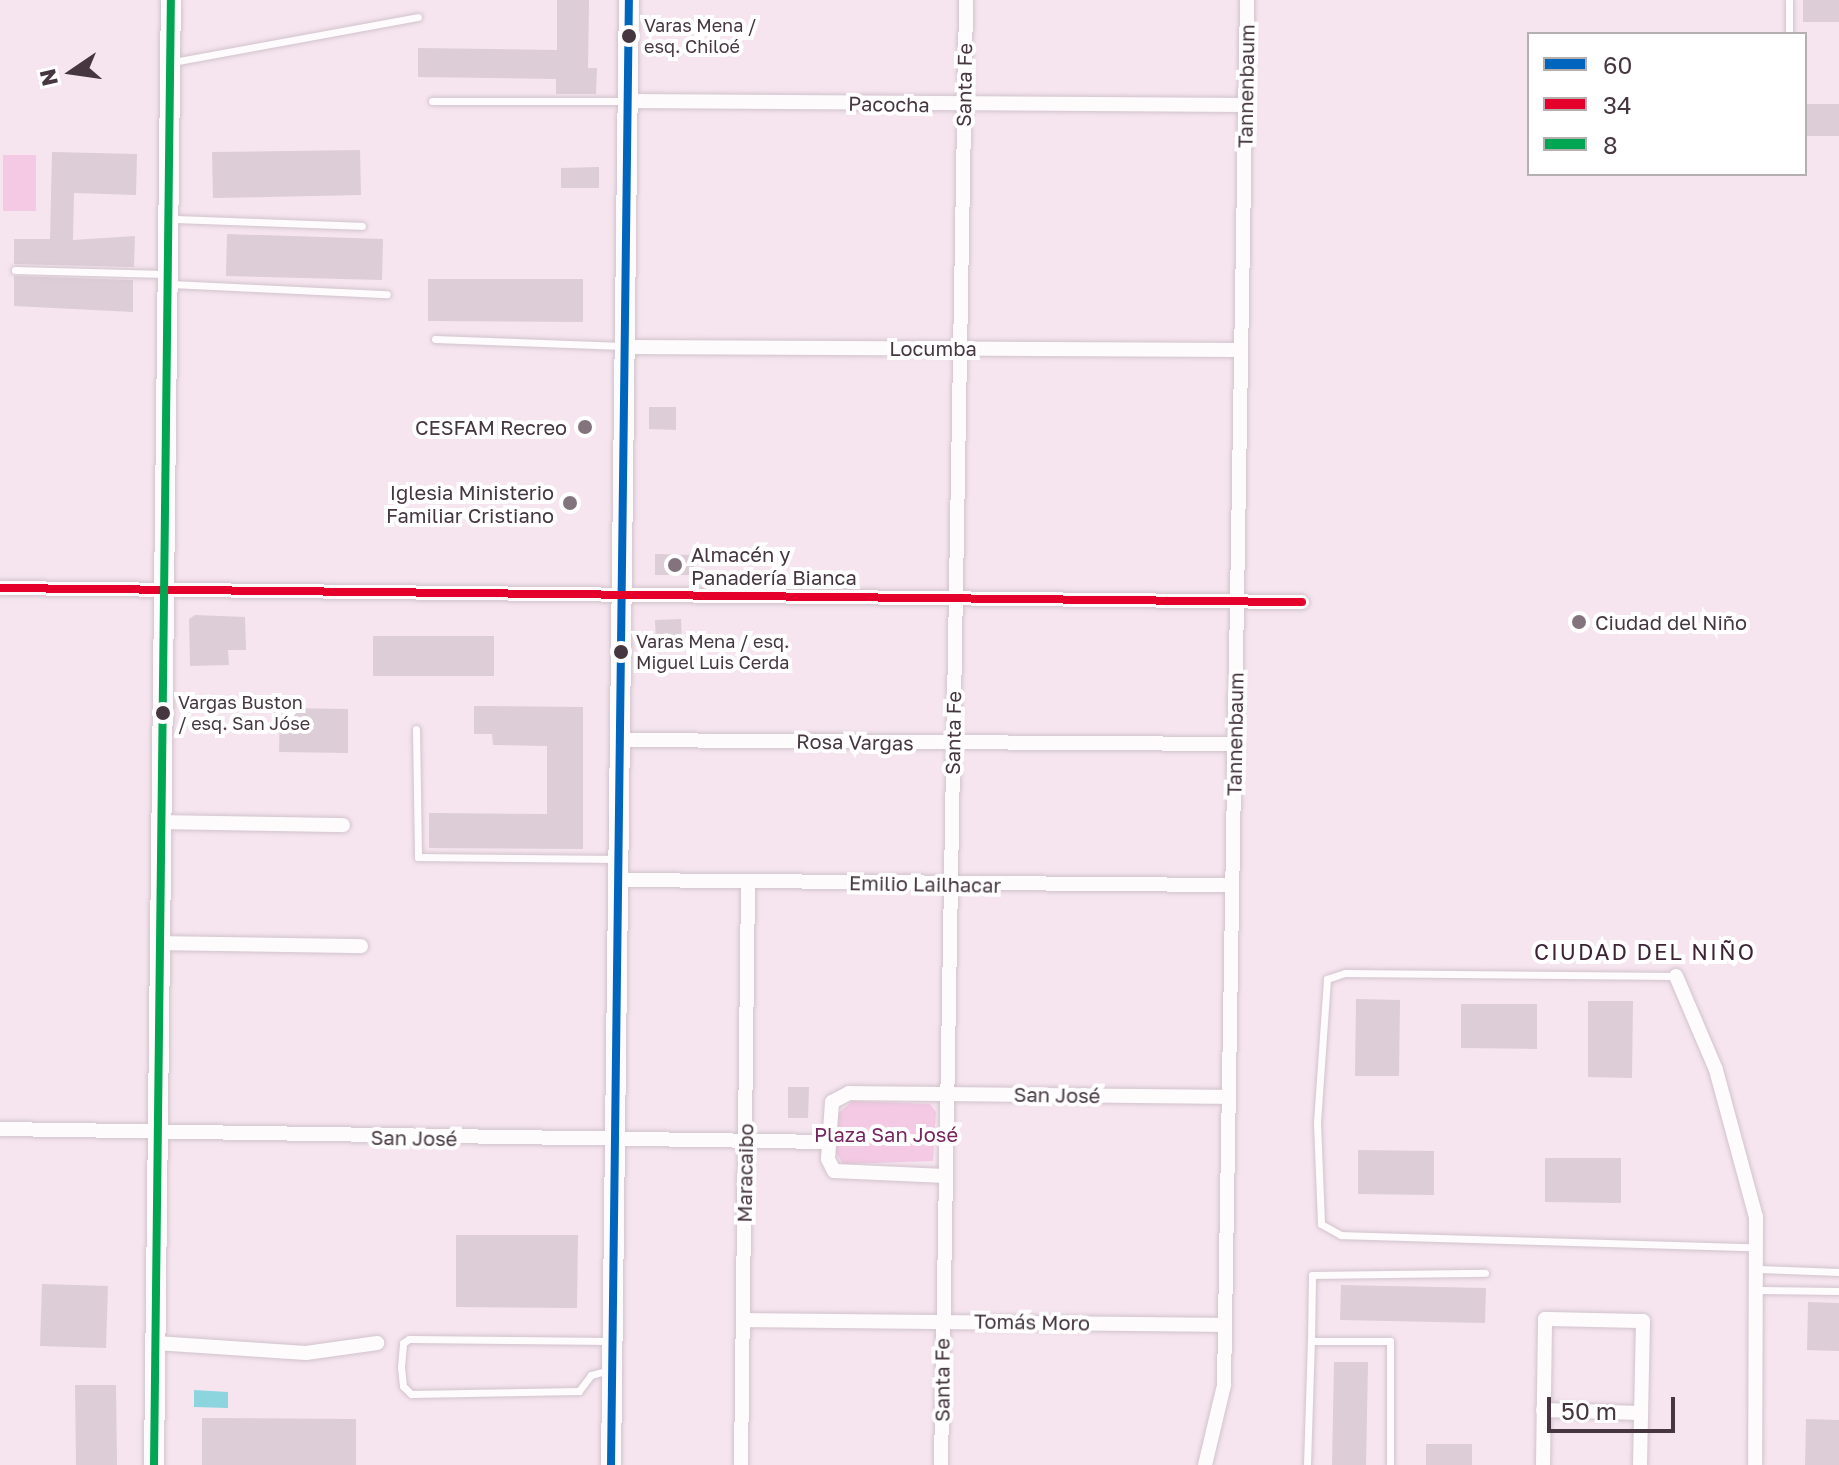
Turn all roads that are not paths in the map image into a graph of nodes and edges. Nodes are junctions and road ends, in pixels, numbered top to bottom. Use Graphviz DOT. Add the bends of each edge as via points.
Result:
graph roads {
  1 [pos="171,0"];
  2 [pos="629,0"];
  3 [pos="966,0"];
  4 [pos="1247,0"];
  5 [pos="1789,0"];
  6 [pos="418,17"];
  7 [pos="1789,32"];
  8 [pos="171,63"];
  9 [pos="432,101"];
  10 [pos="628,101"];
  11 [pos="964,104"];
  12 [pos="1245,105"];
  13 [pos="170,219"];
  14 [pos="362,226"];
  15 [pos="15,270"];
  16 [pos="169,279"];
  17 [pos="387,294"];
  18 [pos="435,339"];
  19 [pos="625,347"];
  20 [pos="960,349"];
  21 [pos="1241,350"];
  22 [pos="0,588"];
  23 [pos="167,591"];
  24 [pos="622,599"];
  25 [pos="956,602"];
  26 [pos="1302,602"];
  27 [pos="1237,605"];
  28 [pos="416,729"];
  29 [pos="620,740"];
  30 [pos="953,743"];
  31 [pos="1235,744"];
  32 [pos="164,822"];
  33 [pos="343,825"];
  34 [pos="619,869"];
  35 [pos="748,881"];
  36 [pos="951,885"];
  37 [pos="1232,885"];
  38 [pos="162,943"];
  39 [pos="361,946"];
  40 [pos="1676,976"];
  41 [pos="947,1094"];
  42 [pos="1229,1097"];
  43 [pos="0,1129"];
  44 [pos="159,1133"];
  45 [pos="615,1141"];
  46 [pos="745,1142"];
  47 [pos="828,1142"];
  48 [pos="945,1176"];
  49 [pos="1757,1247"];
  50 [pos="1759,1269"];
  51 [pos="1839,1272"];
  52 [pos="1485,1273"];
  53 [pos="1759,1290"];
  54 [pos="1839,1291"];
  55 [pos="743,1320"];
  56 [pos="942,1321"];
  57 [pos="1225,1325"];
  58 [pos="613,1341"];
  59 [pos="1311,1341"];
  60 [pos="156,1343"];
  61 [pos="377,1343"];
  62 [pos="612,1370"];
  63 [pos="1543,1410"];
  64 [pos="1641,1413"];
  65 [pos="154,1465"];
  66 [pos="611,1465"];
  67 [pos="741,1465"];
  68 [pos="941,1465"];
  69 [pos="1205,1465"];
  70 [pos="1307,1465"];
  71 [pos="1390,1465"];
  72 [pos="1543,1465"];
  73 [pos="1640,1465"];
  74 [pos="1755,1465"];
  1 -- 8 [label="street"];
  2 -- 10 [label="street"];
  3 -- 11 [label="street, Santa Fe"];
  4 -- 12 [label="street, Tannenbaum"];
  5 -- 7 [label="lane"];
  6 -- 8 [label="lane"];
  8 -- 13 [label="street"];
  9 -- 10 [label="lane"];
  10 -- 11 [label="street, Pacocha"];
  10 -- 19 [label="street"];
  11 -- 12 [label="street, Pacocha"];
  11 -- 20 [label="street, Santa Fe"];
  12 -- 21 [label="street, Tannenbaum"];
  13 -- 14 [label="lane"];
  13 -- 16 [label="street"];
  15 -- 16 [label="lane"];
  16 -- 17 [label="lane"];
  16 -- 23 [label="street"];
  18 -- 19 [label="lane"];
  19 -- 20 [label="street, Locumba"];
  19 -- 24 [label="street"];
  20 -- 21 [label="street, Locumba"];
  20 -- 25 [label="street, Santa Fe"];
  21 -- 27 [label="street, Tannenbaum"];
  22 -- 23 [label="street"];
  23 -- 24 [label="street"];
  23 -- 32 [label="street"];
  24 -- 25 [label="street"];
  24 -- 29 [label="street"];
  25 -- 27 [label="street"];
  25 -- 30 [label="street, Santa Fe"];
  26 -- 27 [label="street"];
  27 -- 31 [label="street, Tannenbaum"];
  28 -- 34 [label="lane" via="418,857"];
  29 -- 30 [label="street, Rosa Vargas"];
  29 -- 34 [label="street"];
  30 -- 31 [label="street, Rosa Vargas"];
  30 -- 36 [label="street, Santa Fe"];
  31 -- 37 [label="street, Tannenbaum"];
  32 -- 33 [label="street"];
  32 -- 38 [label="street"];
  34 -- 35 [label="street, Emilio Lailhacar"];
  34 -- 45 [label="street"];
  35 -- 36 [label="street, Emilio Lailhacar"];
  35 -- 46 [label="street, Maracaibo"];
  36 -- 37 [label="street, Emilio Lailhacar"];
  36 -- 41 [label="street, Santa Fe"];
  37 -- 42 [label="street, Tannenbaum"];
  38 -- 39 [label="street"];
  38 -- 44 [label="street"];
  40 -- 49 [label="street" via="1697,1019 1736,1135"];
  40 -- 49 [label="lane" via="1345,973 1327,979 1317,1123 1321,1224 1341,1235"];
  41 -- 42 [label="street, San José"];
  41 -- 47 [label="street, San José" via="841,1094 831,1105"];
  41 -- 48 [label="street, Santa Fe"];
  42 -- 57 [label="street, Tannenbaum"];
  43 -- 44 [label="street, San José"];
  44 -- 45 [label="street, San José"];
  44 -- 60 [label="street"];
  45 -- 46 [label="street, San José"];
  45 -- 58 [label="street"];
  46 -- 47 [label="street, San José"];
  46 -- 55 [label="street, Maracaibo"];
  47 -- 48 [label="street" via="828,1163 839,1174"];
  48 -- 56 [label="street, Santa Fe"];
  49 -- 50 [label="street"];
  50 -- 51 [label="lane"];
  50 -- 53 [label="street"];
  52 -- 59 [label="lane" via="1312,1275"];
  53 -- 54 [label="lane"];
  53 -- 74 [label="street"];
  55 -- 56 [label="street, Tomás Moro"];
  55 -- 67 [label="street, Maracaibo"];
  56 -- 57 [label="street, Tomás Moro"];
  56 -- 68 [label="street, Santa Fe"];
  57 -- 69 [label="street, Tannenbaum" via="1223,1397"];
  58 -- 62 [label="street"];
  58 -- 62 [label="lane" via="409,1339 403,1343 401,1367 403,1386 411,1394 579,1391 591,1375"];
  59 -- 70 [label="lane"];
  59 -- 71 [label="lane" via="1390,1341"];
  60 -- 61 [label="street" via="306,1353"];
  60 -- 65 [label="street"];
  62 -- 66 [label="street"];
  63 -- 64 [label="street"];
  63 -- 64 [label="street" via="1545,1319 1643,1321"];
  63 -- 72 [label="street"];
  64 -- 73 [label="street"];
}
